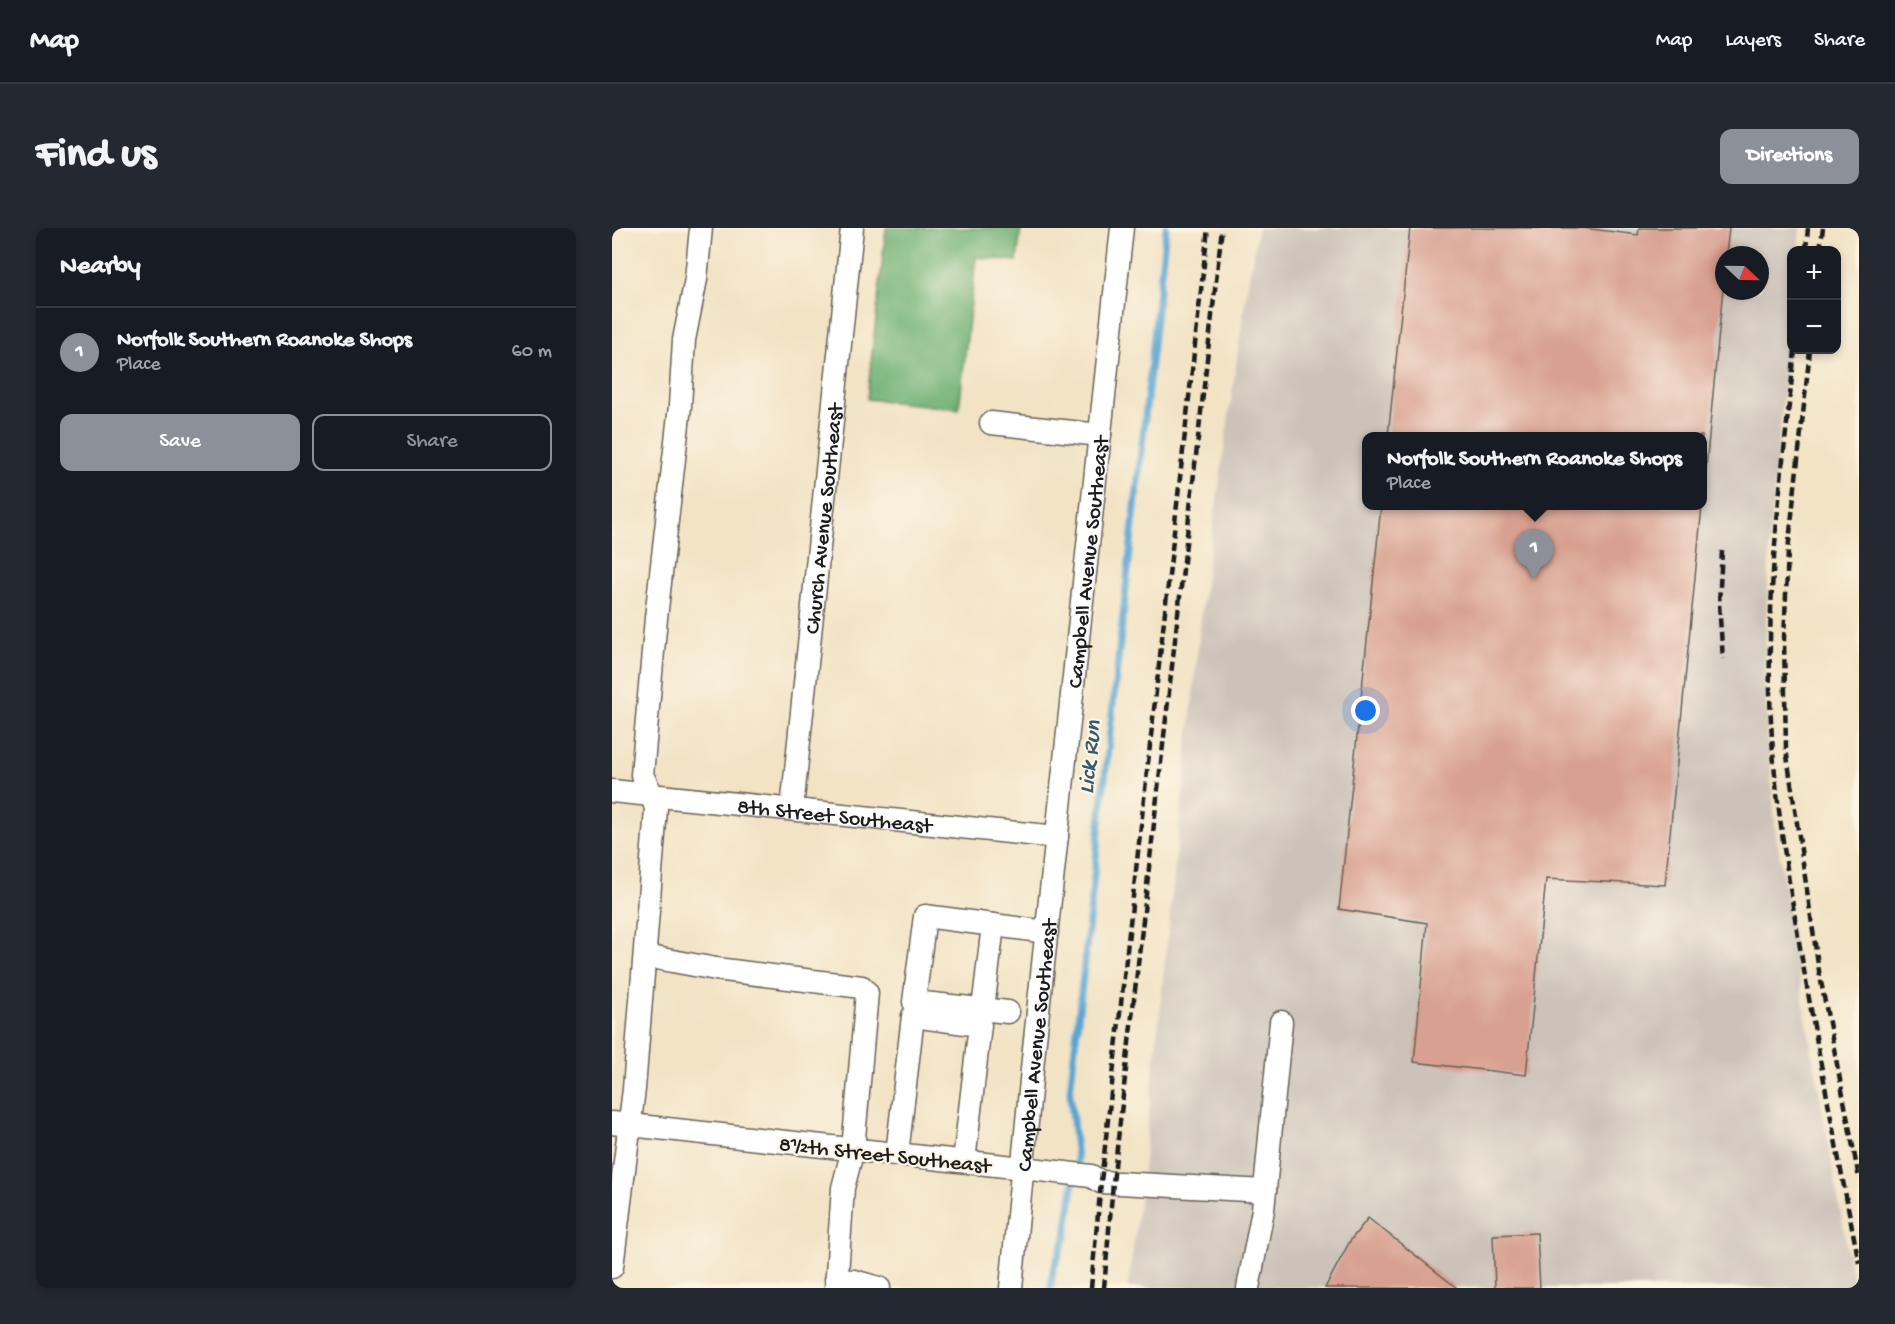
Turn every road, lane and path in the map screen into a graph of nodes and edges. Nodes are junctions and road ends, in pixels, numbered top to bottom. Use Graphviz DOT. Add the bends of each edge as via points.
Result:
graph roads {
  1 [pos="701,228"];
  2 [pos="852,228"];
  3 [pos="1122,228"];
  4 [pos="991,423"];
  5 [pos="1100,435"];
  6 [pos="612,791"];
  7 [pos="652,795"];
  8 [pos="792,809"];
  9 [pos="1057,837"];
  10 [pos="993,925"];
  11 [pos="1047,932"];
  12 [pos="645,956"];
  13 [pos="983,1009"];
  14 [pos="1008,1012"];
  15 [pos="1281,1022"];
  16 [pos="621,1124"];
  17 [pos="853,1149"];
  18 [pos="897,1154"];
  19 [pos="964,1161"];
  20 [pos="1023,1168"];
  21 [pos="1265,1191"];
  22 [pos="612,1267"];
  23 [pos="836,1284"];
  24 [pos="879,1288"];
  25 [pos="1011,1288"];
  26 [pos="1248,1288"];
  1 -- 7 [label="street" via="684,340 642,775"];
  2 -- 8 [label="street, Church Avenue Southeast"];
  3 -- 5 [label="street, Campbell Avenue Southeast"];
  4 -- 5 [label="street"];
  5 -- 9 [label="street, Campbell Avenue Southeast"];
  6 -- 7 [label="street, 8th Street Southeast"];
  7 -- 8 [label="street, 8th Street Southeast"];
  7 -- 12 [label="street" via="657,809"];
  8 -- 9 [label="street, 8th Street Southeast"];
  9 -- 11 [label="street, Campbell Avenue Southeast"];
  10 -- 11 [label="street"];
  10 -- 13 [label="street"];
  10 -- 13 [label="street" via="925,916 914,1002"];
  11 -- 20 [label="street, Campbell Avenue Southeast"];
  12 -- 16 [label="street"];
  12 -- 17 [label="street" via="862,987 867,993"];
  13 -- 14 [label="street"];
  15 -- 21 [label="street"];
  16 -- 17 [label="street, 8½th Street Southeast"];
  16 -- 22 [label="street"];
  17 -- 18 [label="street, 8½th Street Southeast"];
  17 -- 23 [label="street" via="843,1188"];
  18 -- 19 [label="street, 8½th Street Southeast"];
  18 -- 19 [label="street" via="913,1016 980,1025"];
  19 -- 20 [label="street, 8½th Street Southeast"];
  20 -- 21 [label="street, 8½th Street Southeast" via="1091,1176 1107,1183"];
  20 -- 25 [label="street, Campbell Avenue Southeast"];
  21 -- 26 [label="street"];
  23 -- 24 [label="street" via="854,1281"];
}
